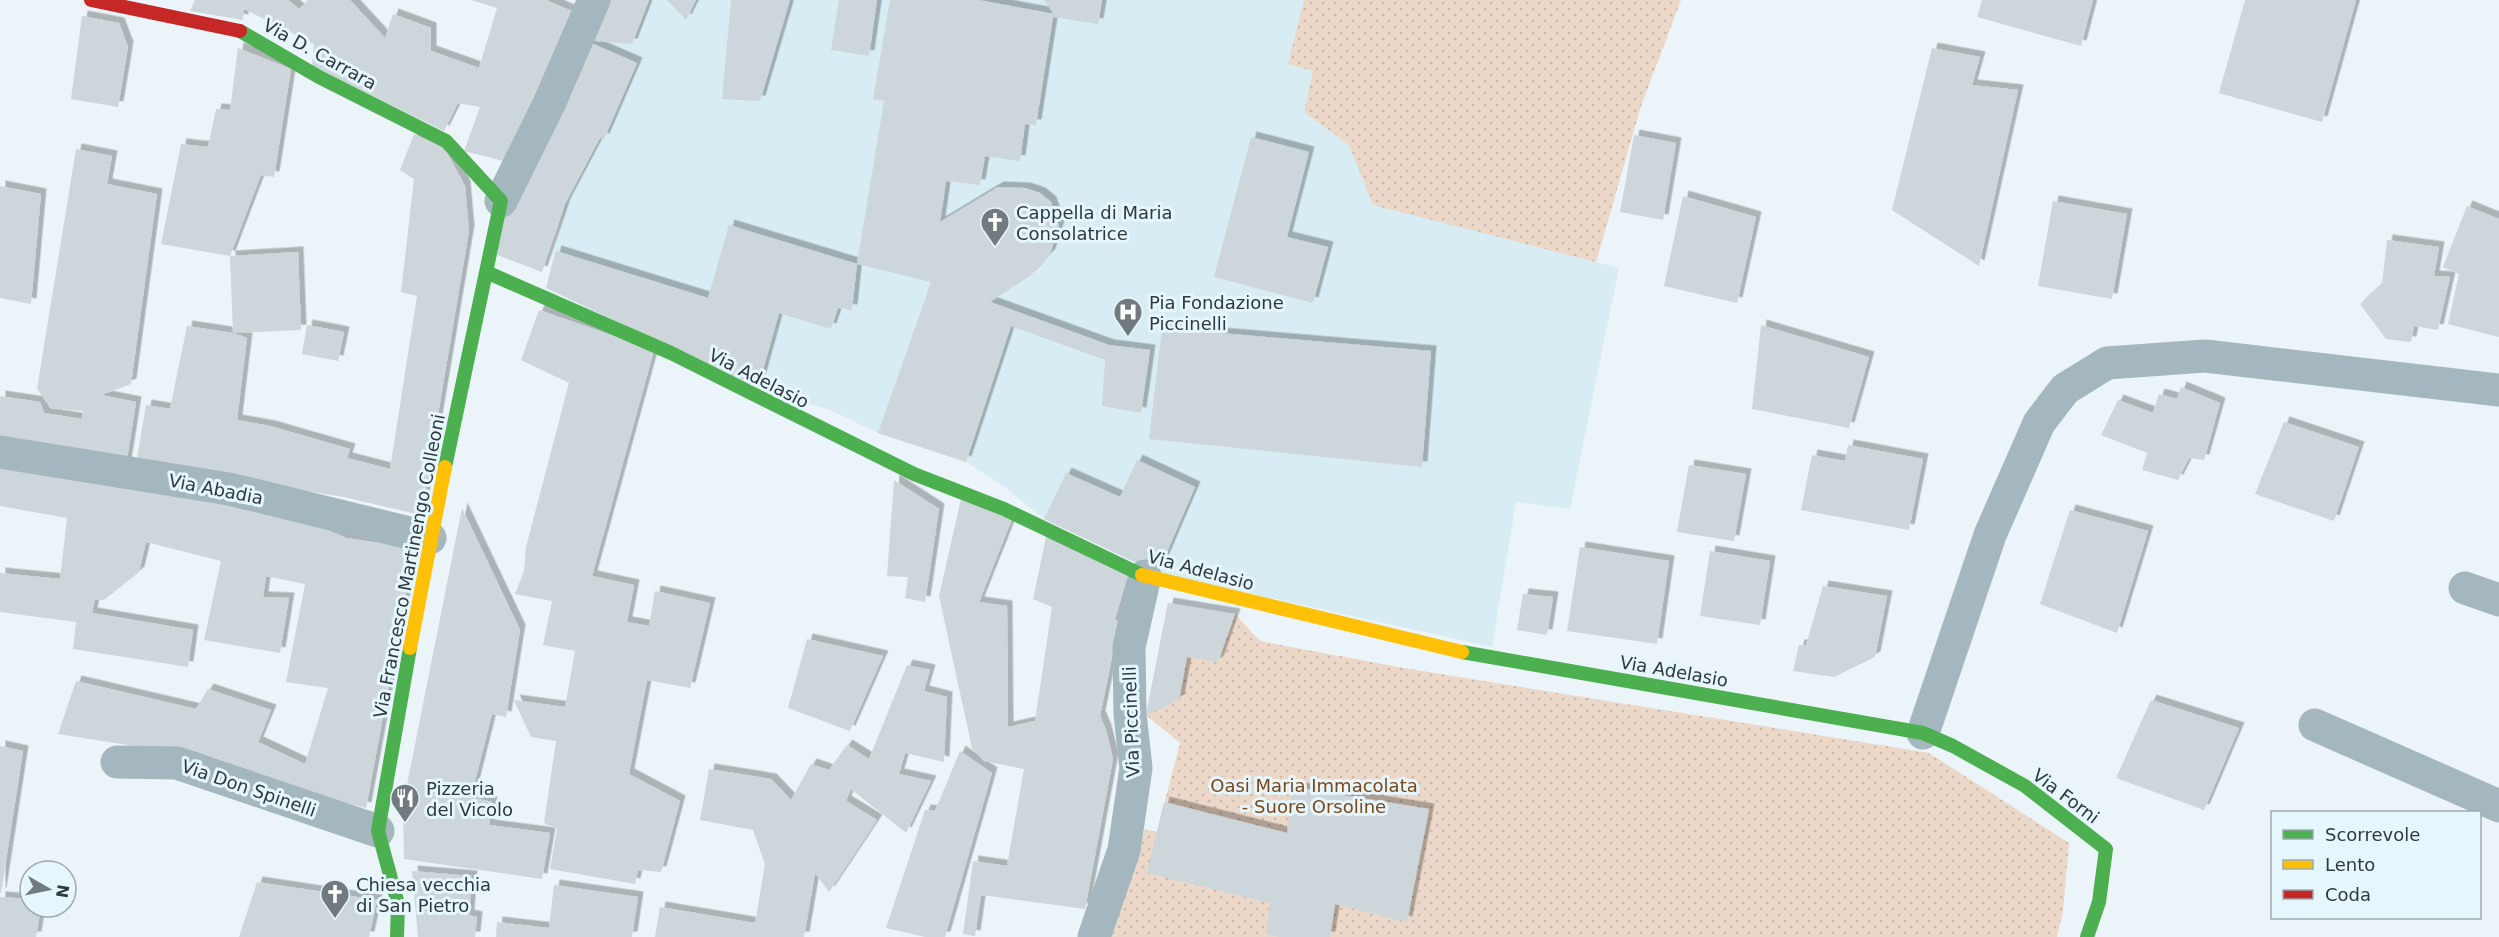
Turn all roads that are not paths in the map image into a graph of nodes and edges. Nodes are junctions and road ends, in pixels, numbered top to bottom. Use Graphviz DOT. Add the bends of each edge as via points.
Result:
graph roads {
  1 [pos="91,0"];
  2 [pos="594,0"];
  3 [pos="501,201"];
  4 [pos="486,272"];
  5 [pos="2499,390"];
  6 [pos="0,452"];
  7 [pos="430,538"];
  8 [pos="1144,576"];
  9 [pos="2465,588"];
  10 [pos="2499,600"];
  11 [pos="2315,725"];
  12 [pos="1923,734"];
  13 [pos="117,762"];
  14 [pos="2499,806"];
  15 [pos="378,831"];
  16 [pos="397,937"];
  17 [pos="1094,937"];
  18 [pos="2087,937"];
  1 -- 3 [label="street, Via D. Carrara" via="234,28 261,40 319,77 446,141"];
  2 -- 3 [label="street"];
  3 -- 4 [label="street, Via Francesco Martinengo Colleoni"];
  4 -- 7 [label="street, Via Francesco Martinengo Colleoni"];
  4 -- 8 [label="street, Via Adelasio" via="671,353 914,474 1004,509"];
  5 -- 12 [label="street" via="2205,356 2107,363 2065,388 2039,423 1990,535"];
  6 -- 7 [label="street, Via Abadia" via="229,489"];
  7 -- 15 [label="street, Via Francesco Martinengo Colleoni"];
  8 -- 12 [label="street, Via Adelasio" via="1433,647"];
  8 -- 17 [label="street, Via Piccinelli" via="1129,647 1136,768 1124,850"];
  9 -- 10 [label="street"];
  11 -- 14 [label="street"];
  12 -- 18 [label="street, Via Forni" via="2025,786 2106,849 2099,902"];
  13 -- 15 [label="street, Via Don Spinelli" via="177,763"];
  15 -- 16 [label="street, Via Francesco Martinengo Colleoni" via="398,904"];
}
